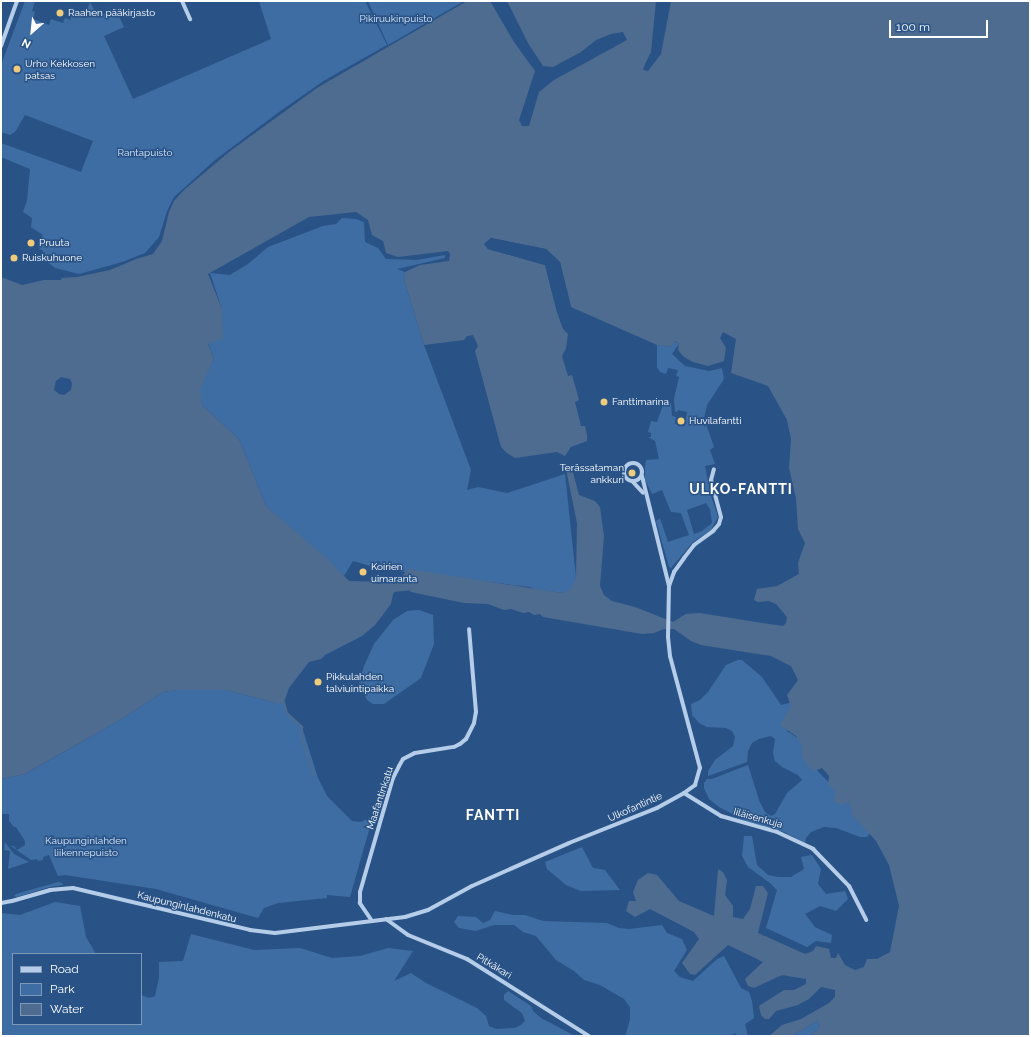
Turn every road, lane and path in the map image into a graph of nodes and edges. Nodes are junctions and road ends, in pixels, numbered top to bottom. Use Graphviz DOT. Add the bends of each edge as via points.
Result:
graph roads {
  1 [pos="17,1"];
  2 [pos="182,1"];
  3 [pos="190,19"];
  4 [pos="1,46"];
  5 [pos="714,469"];
  6 [pos="642,476"];
  7 [pos="632,481"];
  8 [pos="646,496"];
  9 [pos="669,586"];
  10 [pos="469,630"];
  11 [pos="684,793"];
  12 [pos="1,903"];
  13 [pos="386,920"];
  14 [pos="866,920"];
  15 [pos="372,921"];
  16 [pos="589,1036"];
  1 -- 4 [label="street"];
  2 -- 3 [label="street"];
  5 -- 9 [label="street" via="711,480 721,517 719,524 694,545 674,572"];
  6 -- 7 [label="street"];
  6 -- 7 [label="street, Ulkofantintie" via="639,465 630,464 624,473 626,479"];
  6 -- 8 [label="street, Ulkofantintie"];
  7 -- 8 [label="street, Ulkofantintie"];
  8 -- 9 [label="street, Ulkofantintie"];
  9 -- 11 [label="street, Ulkofantintie" via="670,656 700,768 695,785"];
  10 -- 15 [label="street, Maafantinkatu" via="476,712 474,723 466,739 460,744 415,753 403,759 399,766 393,778 360,892 360,903"];
  11 -- 13 [label="street, Ulkofantintie" via="657,808 472,886 428,910"];
  11 -- 14 [label="street, Iiläisenkuja" via="720,816 777,832 813,849 849,886"];
  12 -- 15 [label="street, Kaupunginlahdenkatu" via="50,890 73,888 261,932 296,931"];
  13 -- 15 [label="street, Ulkofantintie"];
  13 -- 16 [label="street, Pitkäkari" via="408,936 453,952 473,963"];
}
